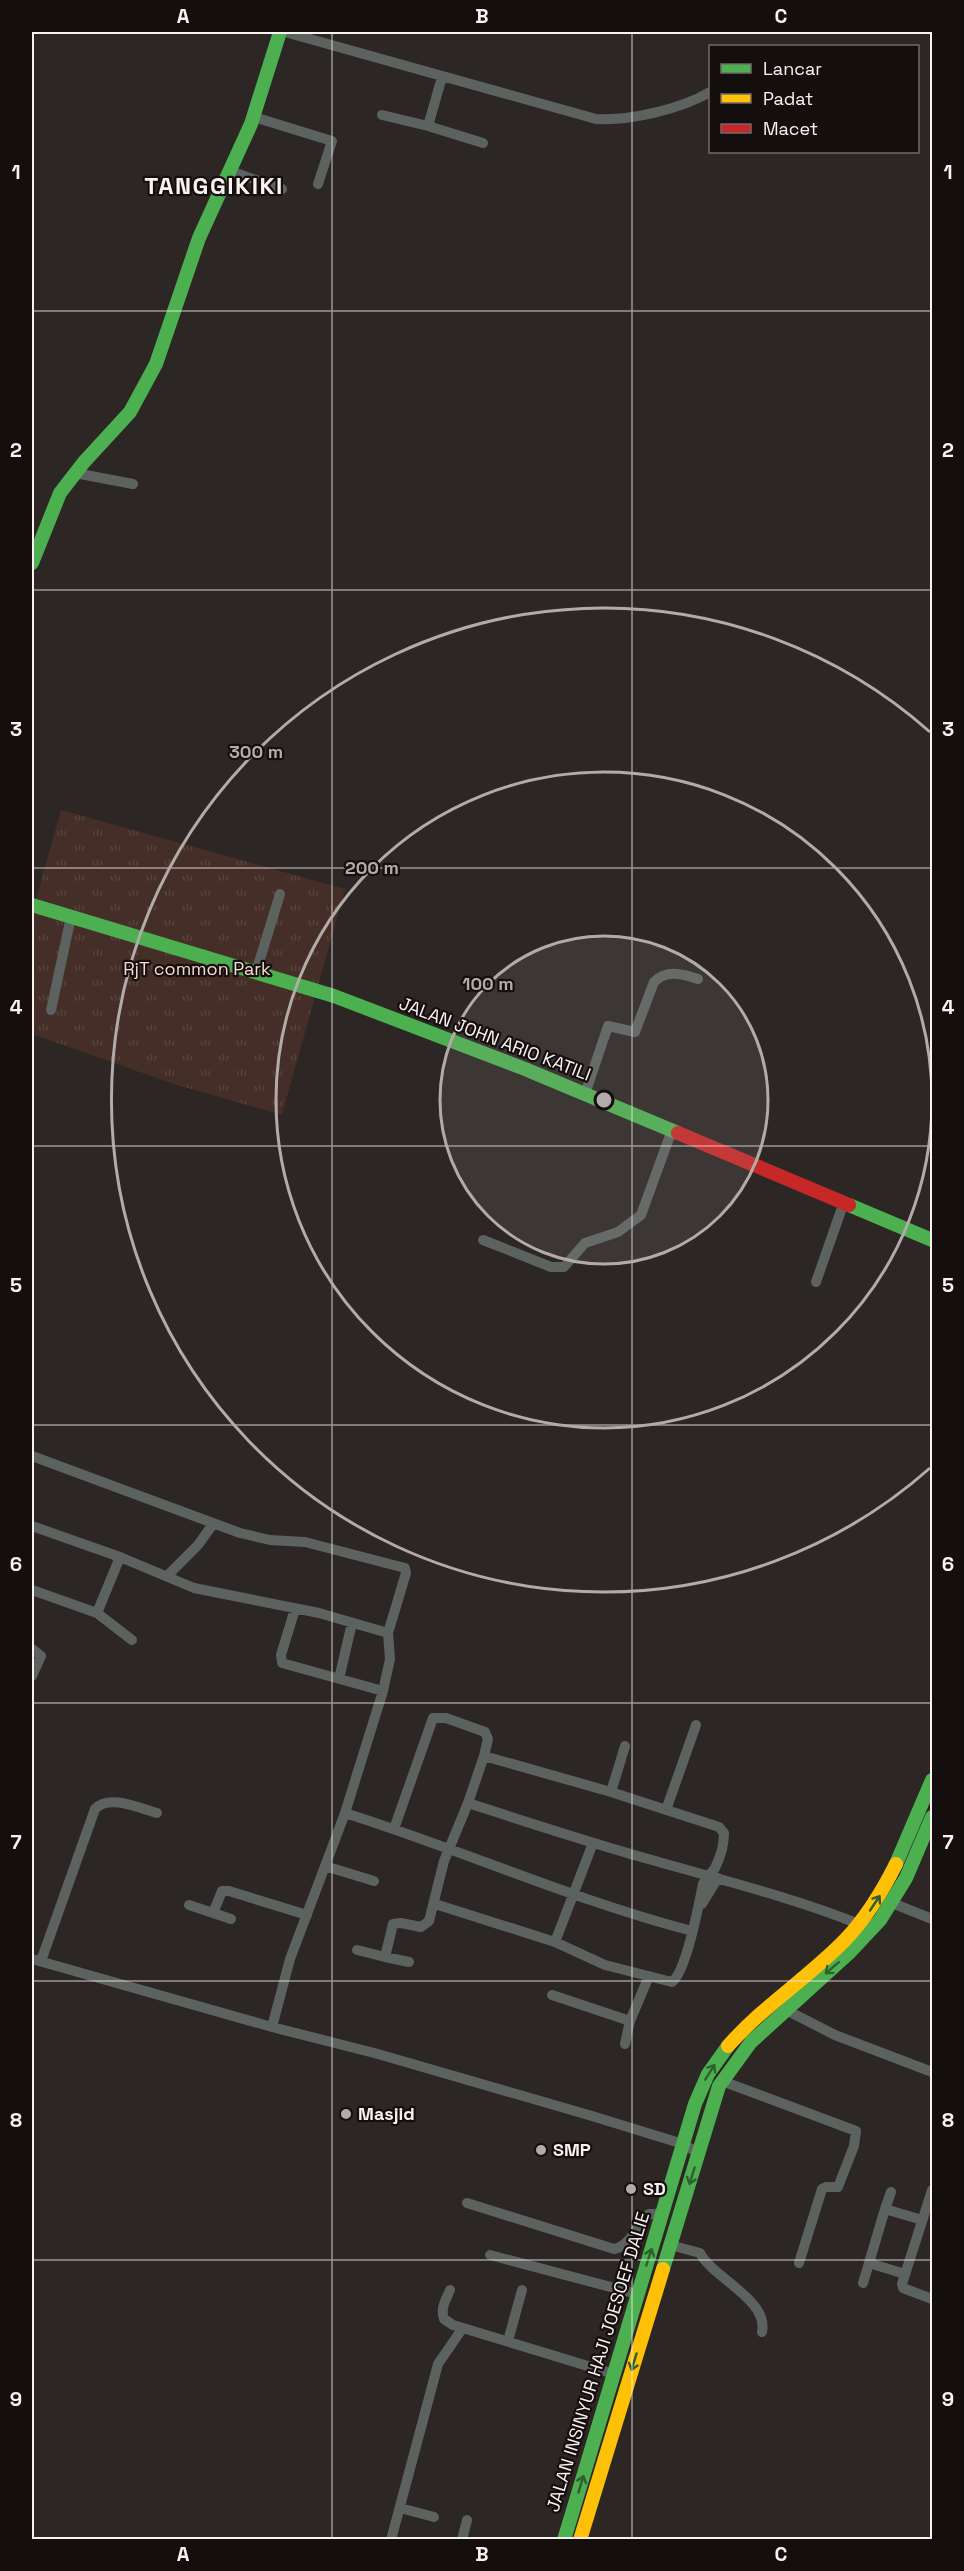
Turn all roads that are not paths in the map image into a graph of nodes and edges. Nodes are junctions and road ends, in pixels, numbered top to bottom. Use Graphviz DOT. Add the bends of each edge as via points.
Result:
graph roads {
  1 [pos="280,32"];
  2 [pos="285,32"];
  3 [pos="442,77"];
  4 [pos="709,93"];
  5 [pos="382,115"];
  6 [pos="254,117"];
  7 [pos="429,126"];
  8 [pos="483,142"];
  9 [pos="231,171"];
  10 [pos="318,184"];
  11 [pos="282,189"];
  12 [pos="75,473"];
  13 [pos="133,484"];
  14 [pos="32,563"];
  15 [pos="280,894"];
  16 [pos="32,905"];
  17 [pos="71,918"];
  18 [pos="255,972"];
  19 [pos="698,979"];
  20 [pos="51,1010"];
  21 [pos="585,1094"];
  22 [pos="672,1130"];
  23 [pos="844,1202"];
  24 [pos="483,1240"];
  25 [pos="933,1240"];
  26 [pos="816,1282"];
  27 [pos="32,1456"];
  28 [pos="213,1524"];
  29 [pos="32,1526"];
  30 [pos="120,1557"];
  31 [pos="167,1576"];
  32 [pos="32,1590"];
  33 [pos="295,1609"];
  34 [pos="97,1614"];
  35 [pos="352,1623"];
  36 [pos="388,1633"];
  37 [pos="132,1640"];
  38 [pos="32,1649"];
  39 [pos="32,1676"];
  40 [pos="339,1679"];
  41 [pos="383,1691"];
  42 [pos="696,1725"];
  43 [pos="625,1746"];
  44 [pos="484,1756"];
  45 [pos="933,1780"];
  46 [pos="611,1792"];
  47 [pos="468,1803"];
  48 [pos="666,1810"];
  49 [pos="157,1813"];
  50 [pos="345,1814"];
  51 [pos="933,1817"];
  52 [pos="394,1829"];
  53 [pos="593,1843"];
  54 [pos="450,1849"];
  55 [pos="325,1866"];
  56 [pos="713,1876"];
  57 [pos="374,1881"];
  58 [pos="573,1894"];
  59 [pos="892,1903"];
  60 [pos="435,1904"];
  61 [pos="189,1905"];
  62 [pos="213,1913"];
  63 [pos="307,1914"];
  64 [pos="231,1919"];
  65 [pos="933,1919"];
  66 [pos="859,1924"];
  67 [pos="692,1931"];
  68 [pos="555,1942"];
  69 [pos="357,1950"];
  70 [pos="385,1957"];
  71 [pos="36,1960"];
  72 [pos="409,1962"];
  73 [pos="649,1976"];
  74 [pos="552,1995"];
  75 [pos="784,2009"];
  76 [pos="630,2021"];
  77 [pos="272,2027"];
  78 [pos="625,2044"];
  79 [pos="933,2072"];
  80 [pos="722,2081"];
  81 [pos="683,2144"];
  82 [pos="698,2152"];
  83 [pos="933,2190"];
  84 [pos="891,2192"];
  85 [pos="467,2203"];
  86 [pos="885,2209"];
  87 [pos="662,2214"];
  88 [pos="922,2220"];
  89 [pos="670,2245"];
  90 [pos="490,2254"];
  91 [pos="799,2263"];
  92 [pos="869,2263"];
  93 [pos="905,2274"];
  94 [pos="863,2283"];
  95 [pos="450,2290"];
  96 [pos="522,2290"];
  97 [pos="637,2294"];
  98 [pos="933,2299"];
  99 [pos="462,2329"];
  100 [pos="762,2332"];
  101 [pos="508,2341"];
  102 [pos="614,2374"];
  103 [pos="400,2508"];
  104 [pos="434,2517"];
  105 [pos="467,2520"];
  106 [pos="392,2540"];
  107 [pos="462,2540"];
  108 [pos="564,2540"];
  109 [pos="580,2540"];
  1 -- 6 [label="main road"];
  2 -- 3 [label="street"];
  3 -- 4 [label="street" via="596,119 670,109"];
  3 -- 7 [label="street"];
  5 -- 7 [label="street"];
  6 -- 9 [label="main road"];
  6 -- 10 [label="street" via="332,141"];
  7 -- 8 [label="street"];
  9 -- 11 [label="street"];
  9 -- 12 [label="main road" via="199,238 149,379 130,412"];
  12 -- 13 [label="street"];
  12 -- 14 [label="main road" via="60,493"];
  15 -- 18 [label="street"];
  16 -- 17 [label="main road, JALAN JOHN ARIO KATILI"];
  17 -- 18 [label="main road, JALAN JOHN ARIO KATILI"];
  17 -- 20 [label="street"];
  18 -- 21 [label="main road, JALAN JOHN ARIO KATILI" via="333,996"];
  19 -- 21 [label="street" via="678,973 660,977 654,982 634,1032 608,1026"];
  21 -- 22 [label="main road, JALAN JOHN ARIO KATILI"];
  22 -- 23 [label="main road, JALAN JOHN ARIO KATILI"];
  22 -- 24 [label="street" via="641,1215 618,1232 585,1243 564,1267 551,1267"];
  23 -- 25 [label="main road, JALAN JOHN ARIO KATILI"];
  23 -- 26 [label="street"];
  27 -- 28 [label="street"];
  28 -- 31 [label="street"];
  28 -- 36 [label="street" via="270,1540 305,1542 403,1566 406,1573"];
  29 -- 30 [label="street"];
  30 -- 31 [label="street"];
  30 -- 34 [label="street"];
  31 -- 33 [label="street" via="194,1588"];
  32 -- 34 [label="street"];
  33 -- 35 [label="street"];
  33 -- 40 [label="street" via="282,1663"];
  34 -- 37 [label="street"];
  35 -- 36 [label="street"];
  35 -- 40 [label="street"];
  36 -- 41 [label="street" via="390,1659"];
  38 -- 39 [label="street" via="41,1658"];
  40 -- 41 [label="street"];
  41 -- 50 [label="street"];
  42 -- 48 [label="street"];
  43 -- 46 [label="street"];
  44 -- 46 [label="street"];
  44 -- 47 [label="street"];
  44 -- 52 [label="street" via="488,1739 483,1730 446,1718 432,1718"];
  66 -- 45 [label="main road, JALAN INSINYUR HAJI JOESOEF DALIE, one-way" via="890,1881"];
  46 -- 48 [label="street"];
  47 -- 53 [label="street"];
  47 -- 54 [label="street"];
  48 -- 56 [label="street" via="719,1827 724,1833"];
  49 -- 71 [label="street" via="110,1801 99,1804"];
  50 -- 52 [label="street"];
  50 -- 55 [label="street"];
  51 -- 59 [label="main road, JALAN INSINYUR HAJI JOESOEF DALIE"];
  52 -- 54 [label="street"];
  53 -- 56 [label="street"];
  53 -- 58 [label="street"];
  54 -- 58 [label="street"];
  54 -- 60 [label="street" via="436,1887"];
  55 -- 57 [label="street"];
  55 -- 63 [label="street"];
  56 -- 66 [label="street"];
  56 -- 67 [label="street"];
  58 -- 67 [label="street"];
  58 -- 68 [label="street"];
  59 -- 65 [label="street"];
  59 -- 75 [label="main road, JALAN INSINYUR HAJI JOESOEF DALIE, one-way" via="861,1942"];
  60 -- 68 [label="street"];
  60 -- 70 [label="street" via="425,1926 390,1926"];
  61 -- 62 [label="street"];
  62 -- 63 [label="street" via="225,1890"];
  62 -- 64 [label="street"];
  63 -- 77 [label="street" via="284,1978"];
  81 -- 66 [label="main road, JALAN INSINYUR HAJI JOESOEF DALIE, one-way" via="707,2075 732,2042"];
  67 -- 73 [label="street" via="675,1981"];
  68 -- 73 [label="street" via="605,1965"];
  69 -- 70 [label="street"];
  70 -- 72 [label="street"];
  71 -- 77 [label="street"];
  73 -- 76 [label="street"];
  74 -- 76 [label="street"];
  75 -- 79 [label="street" via="835,2035"];
  75 -- 80 [label="main road, JALAN INSINYUR HAJI JOESOEF DALIE" via="746,2047"];
  76 -- 78 [label="street"];
  77 -- 81 [label="street" via="378,2054"];
  80 -- 82 [label="main road, JALAN INSINYUR HAJI JOESOEF DALIE"];
  80 -- 91 [label="street" via="856,2131 838,2187 824,2187 820,2195"];
  81 -- 82 [label="street"];
  81 -- 87 [label="main road, JALAN INSINYUR HAJI JOESOEF DALIE"];
  82 -- 89 [label="main road, JALAN INSINYUR HAJI JOESOEF DALIE, one-way"];
  83 -- 88 [label="street"];
  84 -- 86 [label="street"];
  85 -- 87 [label="street" via="614,2248 622,2247 649,2214"];
  86 -- 88 [label="street"];
  86 -- 92 [label="street"];
  97 -- 87 [label="main road, JALAN INSINYUR HAJI JOESOEF DALIE, one-way"];
  88 -- 93 [label="street"];
  89 -- 100 [label="street" via="700,2253 715,2272 735,2285 760,2314"];
  89 -- 109 [label="main road, JALAN INSINYUR HAJI JOESOEF DALIE, one-way"];
  90 -- 97 [label="street"];
  92 -- 93 [label="street"];
  92 -- 94 [label="street"];
  93 -- 98 [label="street" via="903,2288"];
  95 -- 99 [label="street" via="442,2315"];
  96 -- 101 [label="street"];
  97 -- 102 [label="main road, JALAN INSINYUR HAJI JOESOEF DALIE"];
  99 -- 101 [label="street"];
  99 -- 103 [label="street" via="438,2364"];
  101 -- 102 [label="street"];
  108 -- 102 [label="main road, JALAN INSINYUR HAJI JOESOEF DALIE, one-way"];
  103 -- 104 [label="street"];
  103 -- 106 [label="street"];
  105 -- 107 [label="street"];
}
